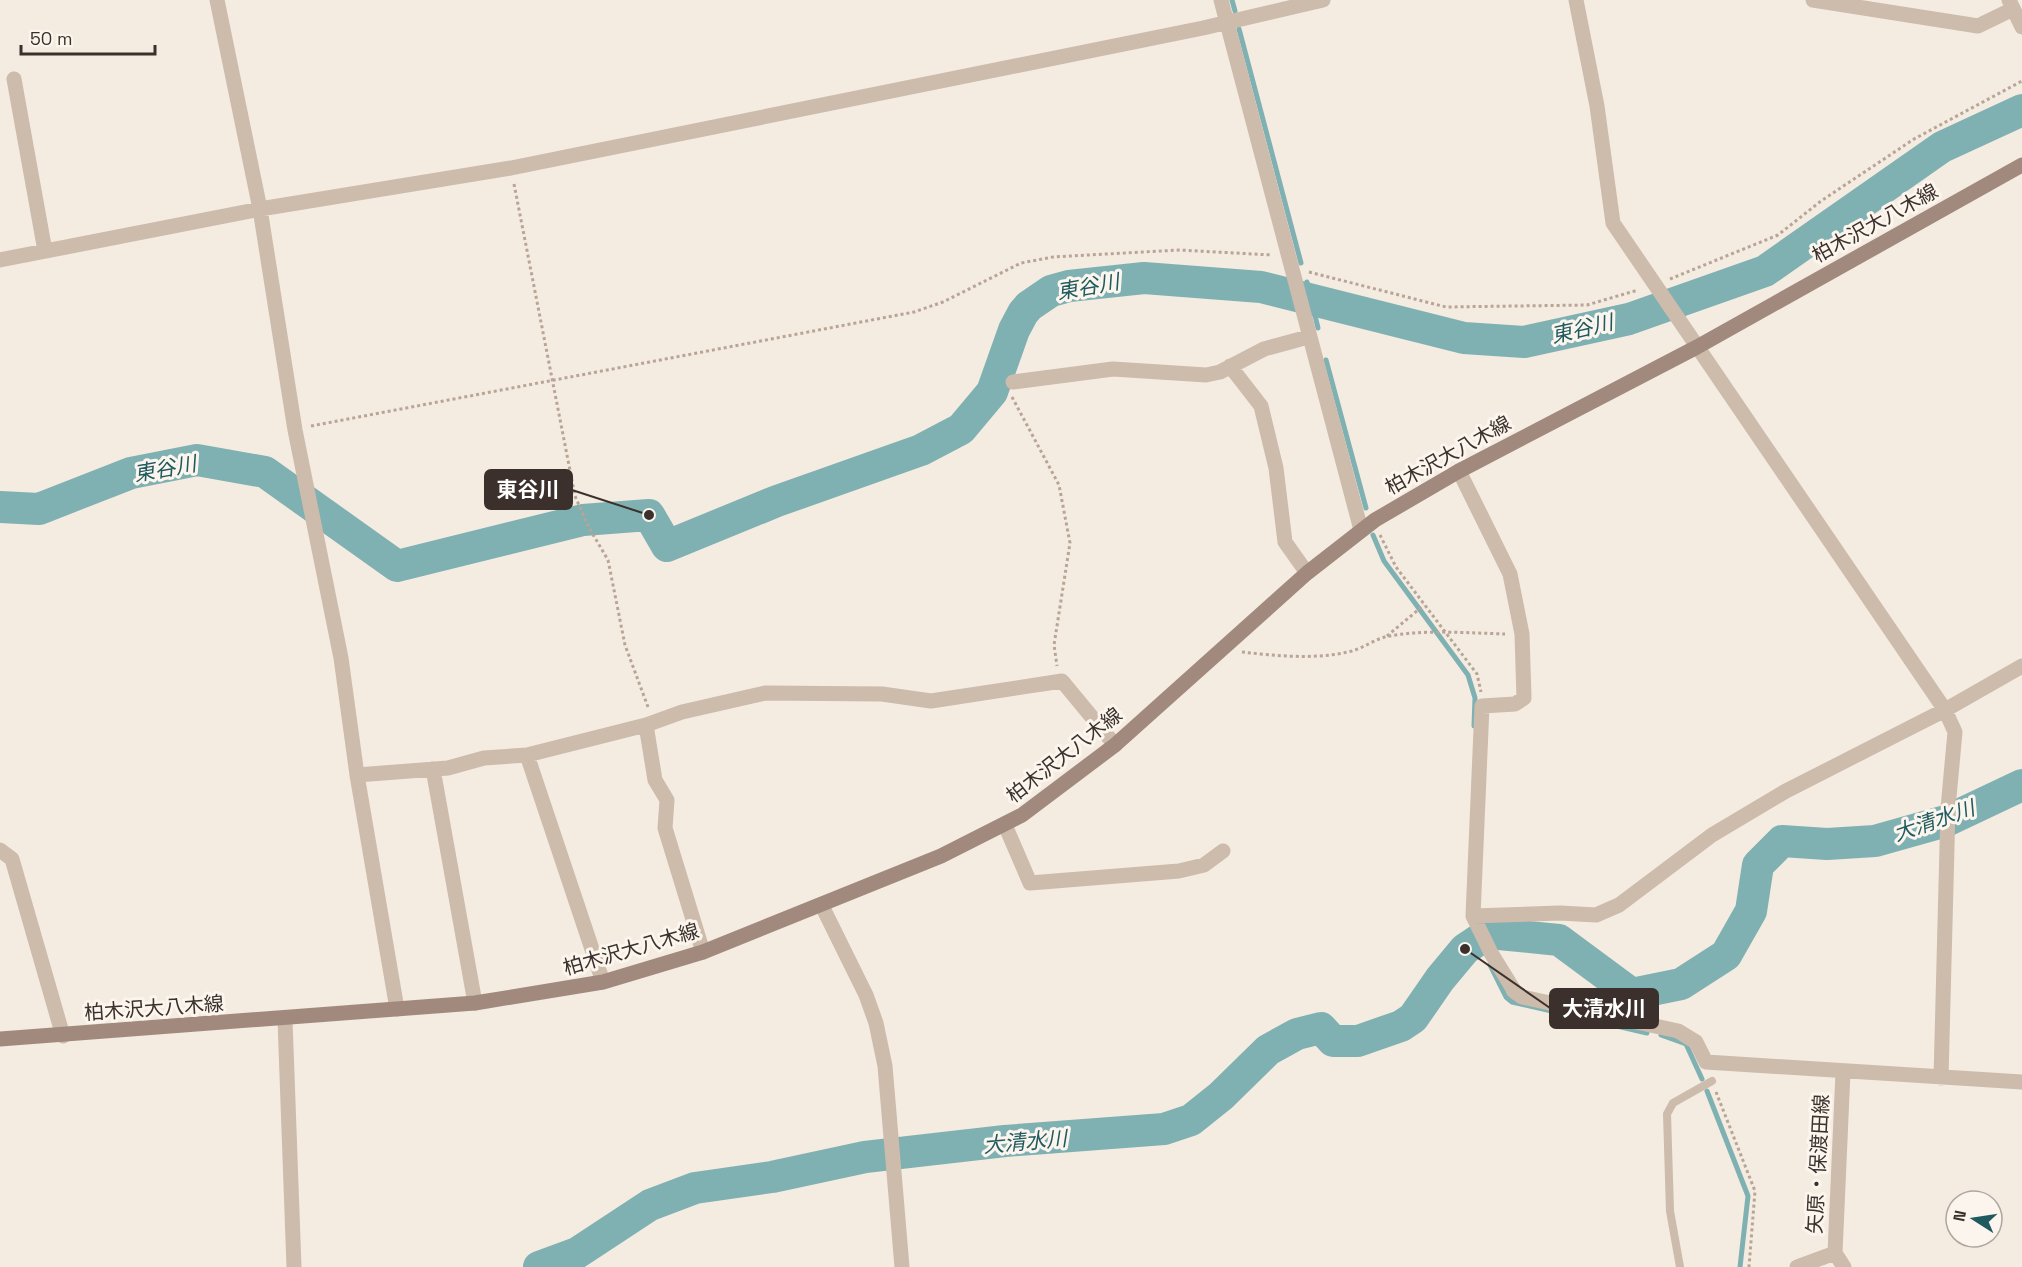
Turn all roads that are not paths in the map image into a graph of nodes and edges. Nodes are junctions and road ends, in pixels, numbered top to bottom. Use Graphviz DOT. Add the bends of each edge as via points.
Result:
graph roads {
  1 [pos="217,0"];
  2 [pos="1221,0"];
  3 [pos="1323,0"];
  4 [pos="1576,0"];
  5 [pos="1813,0"];
  6 [pos="2011,4"];
  7 [pos="1227,22"];
  8 [pos="2022,27"];
  9 [pos="14,79"];
  10 [pos="2022,165"];
  11 [pos="260,209"];
  12 [pos="45,251"];
  13 [pos="0,260"];
  14 [pos="1307,332"];
  15 [pos="1697,347"];
  16 [pos="1230,366"];
  17 [pos="1013,382"];
  18 [pos="1459,471"];
  19 [pos="1361,530"];
  20 [pos="1307,573"];
  21 [pos="2022,666"];
  22 [pos="1945,710"];
  23 [pos="650,724"];
  24 [pos="1115,745"];
  25 [pos="527,755"];
  26 [pos="433,769"];
  27 [pos="357,775"];
  28 [pos="1005,825"];
  29 [pos="0,849"];
  30 [pos="1224,851"];
  31 [pos="822,906"];
  32 [pos="1474,920"];
  33 [pos="703,952"];
  34 [pos="603,982"];
  35 [pos="475,1003"];
  36 [pos="397,1009"];
  37 [pos="285,1020"];
  38 [pos="63,1036"];
  39 [pos="0,1040"];
  40 [pos="1843,1072"];
  41 [pos="1941,1078"];
  42 [pos="1712,1081"];
  43 [pos="2022,1082"];
  44 [pos="1835,1253"];
  45 [pos="294,1267"];
  46 [pos="902,1267"];
  47 [pos="1680,1267"];
  48 [pos="1797,1267"];
  49 [pos="1844,1267"];
  1 -- 11 [label="street"];
  2 -- 7 [label="street"];
  3 -- 7 [label="street"];
  4 -- 15 [label="street" via="1597,106 1613,223"];
  5 -- 6 [label="street" via="1978,26"];
  6 -- 8 [label="street"];
  7 -- 11 [label="street" via="511,168"];
  7 -- 14 [label="street"];
  9 -- 12 [label="street"];
  10 -- 15 [label="main road, 柏木沢大八木線"];
  11 -- 12 [label="street"];
  11 -- 27 [label="street" via="295,430 341,658"];
  12 -- 13 [label="street"];
  14 -- 16 [label="street"];
  14 -- 19 [label="street"];
  15 -- 18 [label="main road, 柏木沢大八木線"];
  15 -- 22 [label="street"];
  16 -- 17 [label="street" via="1206,375 1113,369"];
  16 -- 20 [label="street" via="1261,406 1276,468 1285,542"];
  18 -- 19 [label="main road, 柏木沢大八木線"];
  18 -- 32 [label="street" via="1510,574 1522,634 1524,698 1515,704 1482,706"];
  19 -- 20 [label="main road, 柏木沢大八木線"];
  20 -- 24 [label="main road, 柏木沢大八木線"];
  21 -- 22 [label="street"];
  22 -- 32 [label="street" via="1786,791 1712,835 1619,905 1596,915 1560,913"];
  22 -- 41 [label="street" via="1955,732 1948,818"];
  23 -- 24 [label="street" via="682,712 765,693 882,694 931,701 1062,681"];
  23 -- 25 [label="street"];
  23 -- 33 [label="street" via="655,780 667,800 665,828"];
  24 -- 28 [label="main road, 柏木沢大八木線"];
  25 -- 26 [label="street" via="484,758"];
  25 -- 34 [label="street"];
  26 -- 27 [label="street"];
  26 -- 35 [label="street"];
  27 -- 36 [label="street"];
  28 -- 30 [label="street" via="1030,883 1179,871 1204,865"];
  28 -- 31 [label="main road, 柏木沢大八木線"];
  29 -- 38 [label="street" via="12,859"];
  31 -- 33 [label="main road, 柏木沢大八木線"];
  31 -- 46 [label="street" via="866,994 876,1023 885,1066"];
  32 -- 40 [label="street" via="1515,992 1522,997 1678,1031 1696,1042 1706,1062"];
  33 -- 34 [label="main road, 柏木沢大八木線"];
  34 -- 35 [label="main road, 柏木沢大八木線"];
  35 -- 36 [label="main road, 柏木沢大八木線"];
  36 -- 37 [label="main road, 柏木沢大八木線"];
  37 -- 38 [label="main road, 柏木沢大八木線"];
  37 -- 45 [label="street"];
  38 -- 39 [label="main road, 柏木沢大八木線"];
  40 -- 41 [label="street, 矢原・保渡田線"];
  40 -- 44 [label="street, 矢原・保渡田線"];
  41 -- 43 [label="street, 矢原・保渡田線"];
  42 -- 47 [label="lane" via="1673,1103 1667,1114 1670,1211"];
  44 -- 48 [label="street, 矢原・保渡田線"];
  44 -- 49 [label="street"];
}
